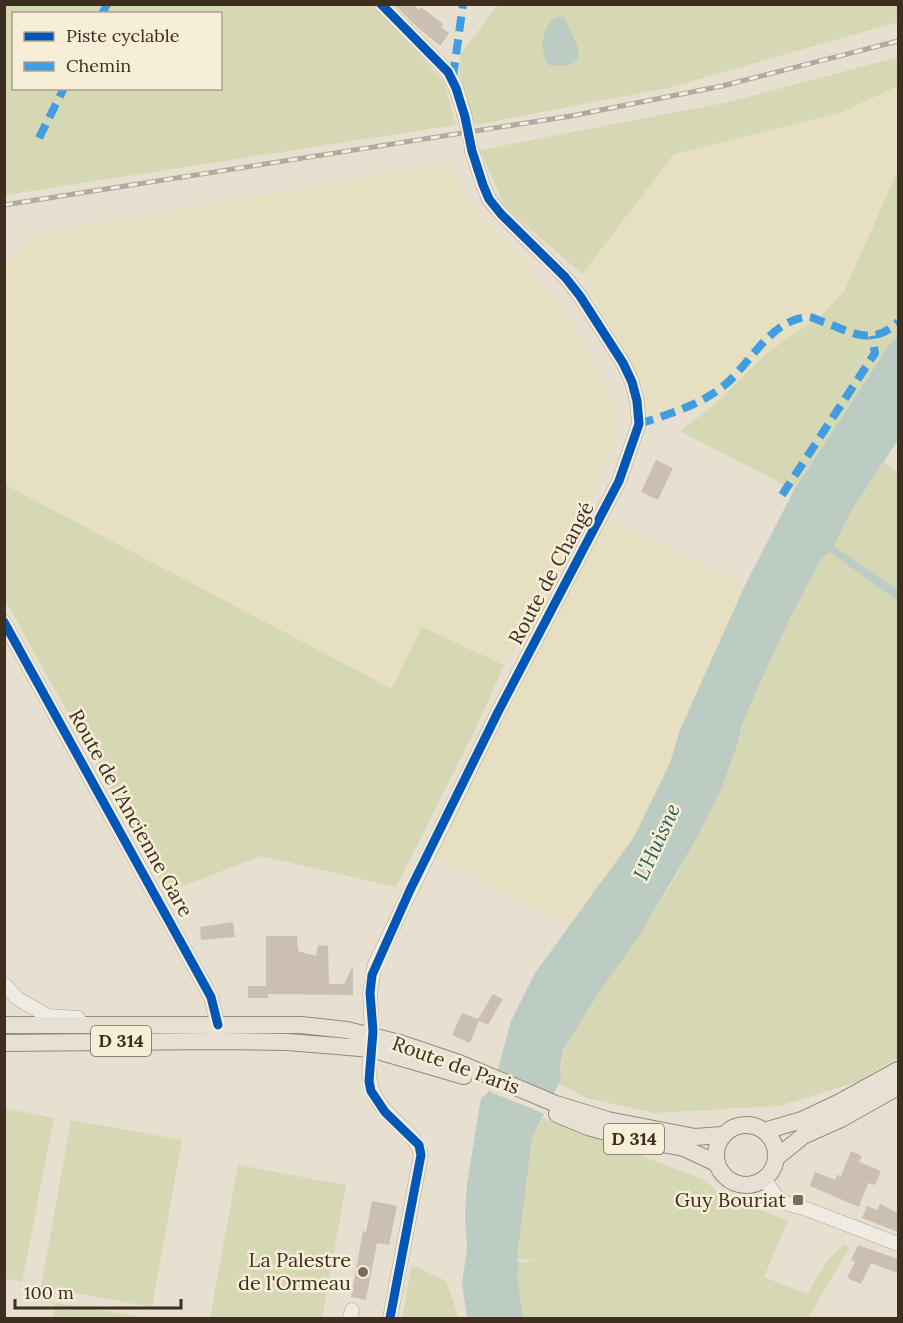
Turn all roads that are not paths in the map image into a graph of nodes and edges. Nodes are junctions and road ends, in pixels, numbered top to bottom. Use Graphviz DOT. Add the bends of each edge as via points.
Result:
graph roads {
  1 [pos="381,4"];
  2 [pos="465,117"];
  3 [pos="472,151"];
  4 [pos="4,622"];
  5 [pos="4,984"];
  6 [pos="4,1025"];
  7 [pos="106,1025"];
  8 [pos="218,1025"];
  9 [pos="4,1043"];
  10 [pos="371,1043"];
  11 [pos="898,1070"];
  12 [pos="898,1087"];
  13 [pos="554,1108"];
  14 [pos="764,1131"];
  15 [pos="722,1135"];
  16 [pos="776,1158"];
  17 [pos="716,1163"];
  18 [pos="764,1180"];
  19 [pos="898,1244"];
  20 [pos="390,1318"];
  1 -- 2 [label="street" via="448,72"];
  3 -- 10 [label="street, Route de Changé" via="489,199 580,296 623,363 637,400 639,424 619,481 498,712 375,964 369,993"];
  4 -- 8 [label="street, Route de l'Ancienne Gare" via="211,997"];
  5 -- 7 [label="street" via="18,999 48,1016 91,1019"];
  6 -- 7 [label="main road, Route de Paris / D 314"];
  7 -- 8 [label="main road, Route de Paris / D 314"];
  8 -- 10 [label="main road, Route de Paris / D 314" via="301,1025 347,1030"];
  9 -- 10 [label="main road, Route de Paris / D 314"];
  10 -- 13 [label="main road, Route de Paris / D 314" via="483,1078"];
  10 -- 20 [label="street, Route de Changé" via="371,1091 385,1112 419,1145 421,1155"];
  11 -- 14 [label="main road" via="802,1120"];
  12 -- 16 [label="main road" via="803,1136"];
  13 -- 15 [label="main road, Route de Paris / D 314" via="695,1137"];
  13 -- 17 [label="main road, Route de Paris / D 314" via="588,1127 684,1148"];
  14 -- 15 [label="main road" via="739,1125"];
  14 -- 16 [label="main road" via="773,1142"];
  15 -- 17 [label="main road" via="715,1153"];
  16 -- 18 [label="main road"];
  17 -- 18 [label="main road" via="735,1184 745,1186"];
  18 -- 19 [label="street" via="788,1204"];
}
